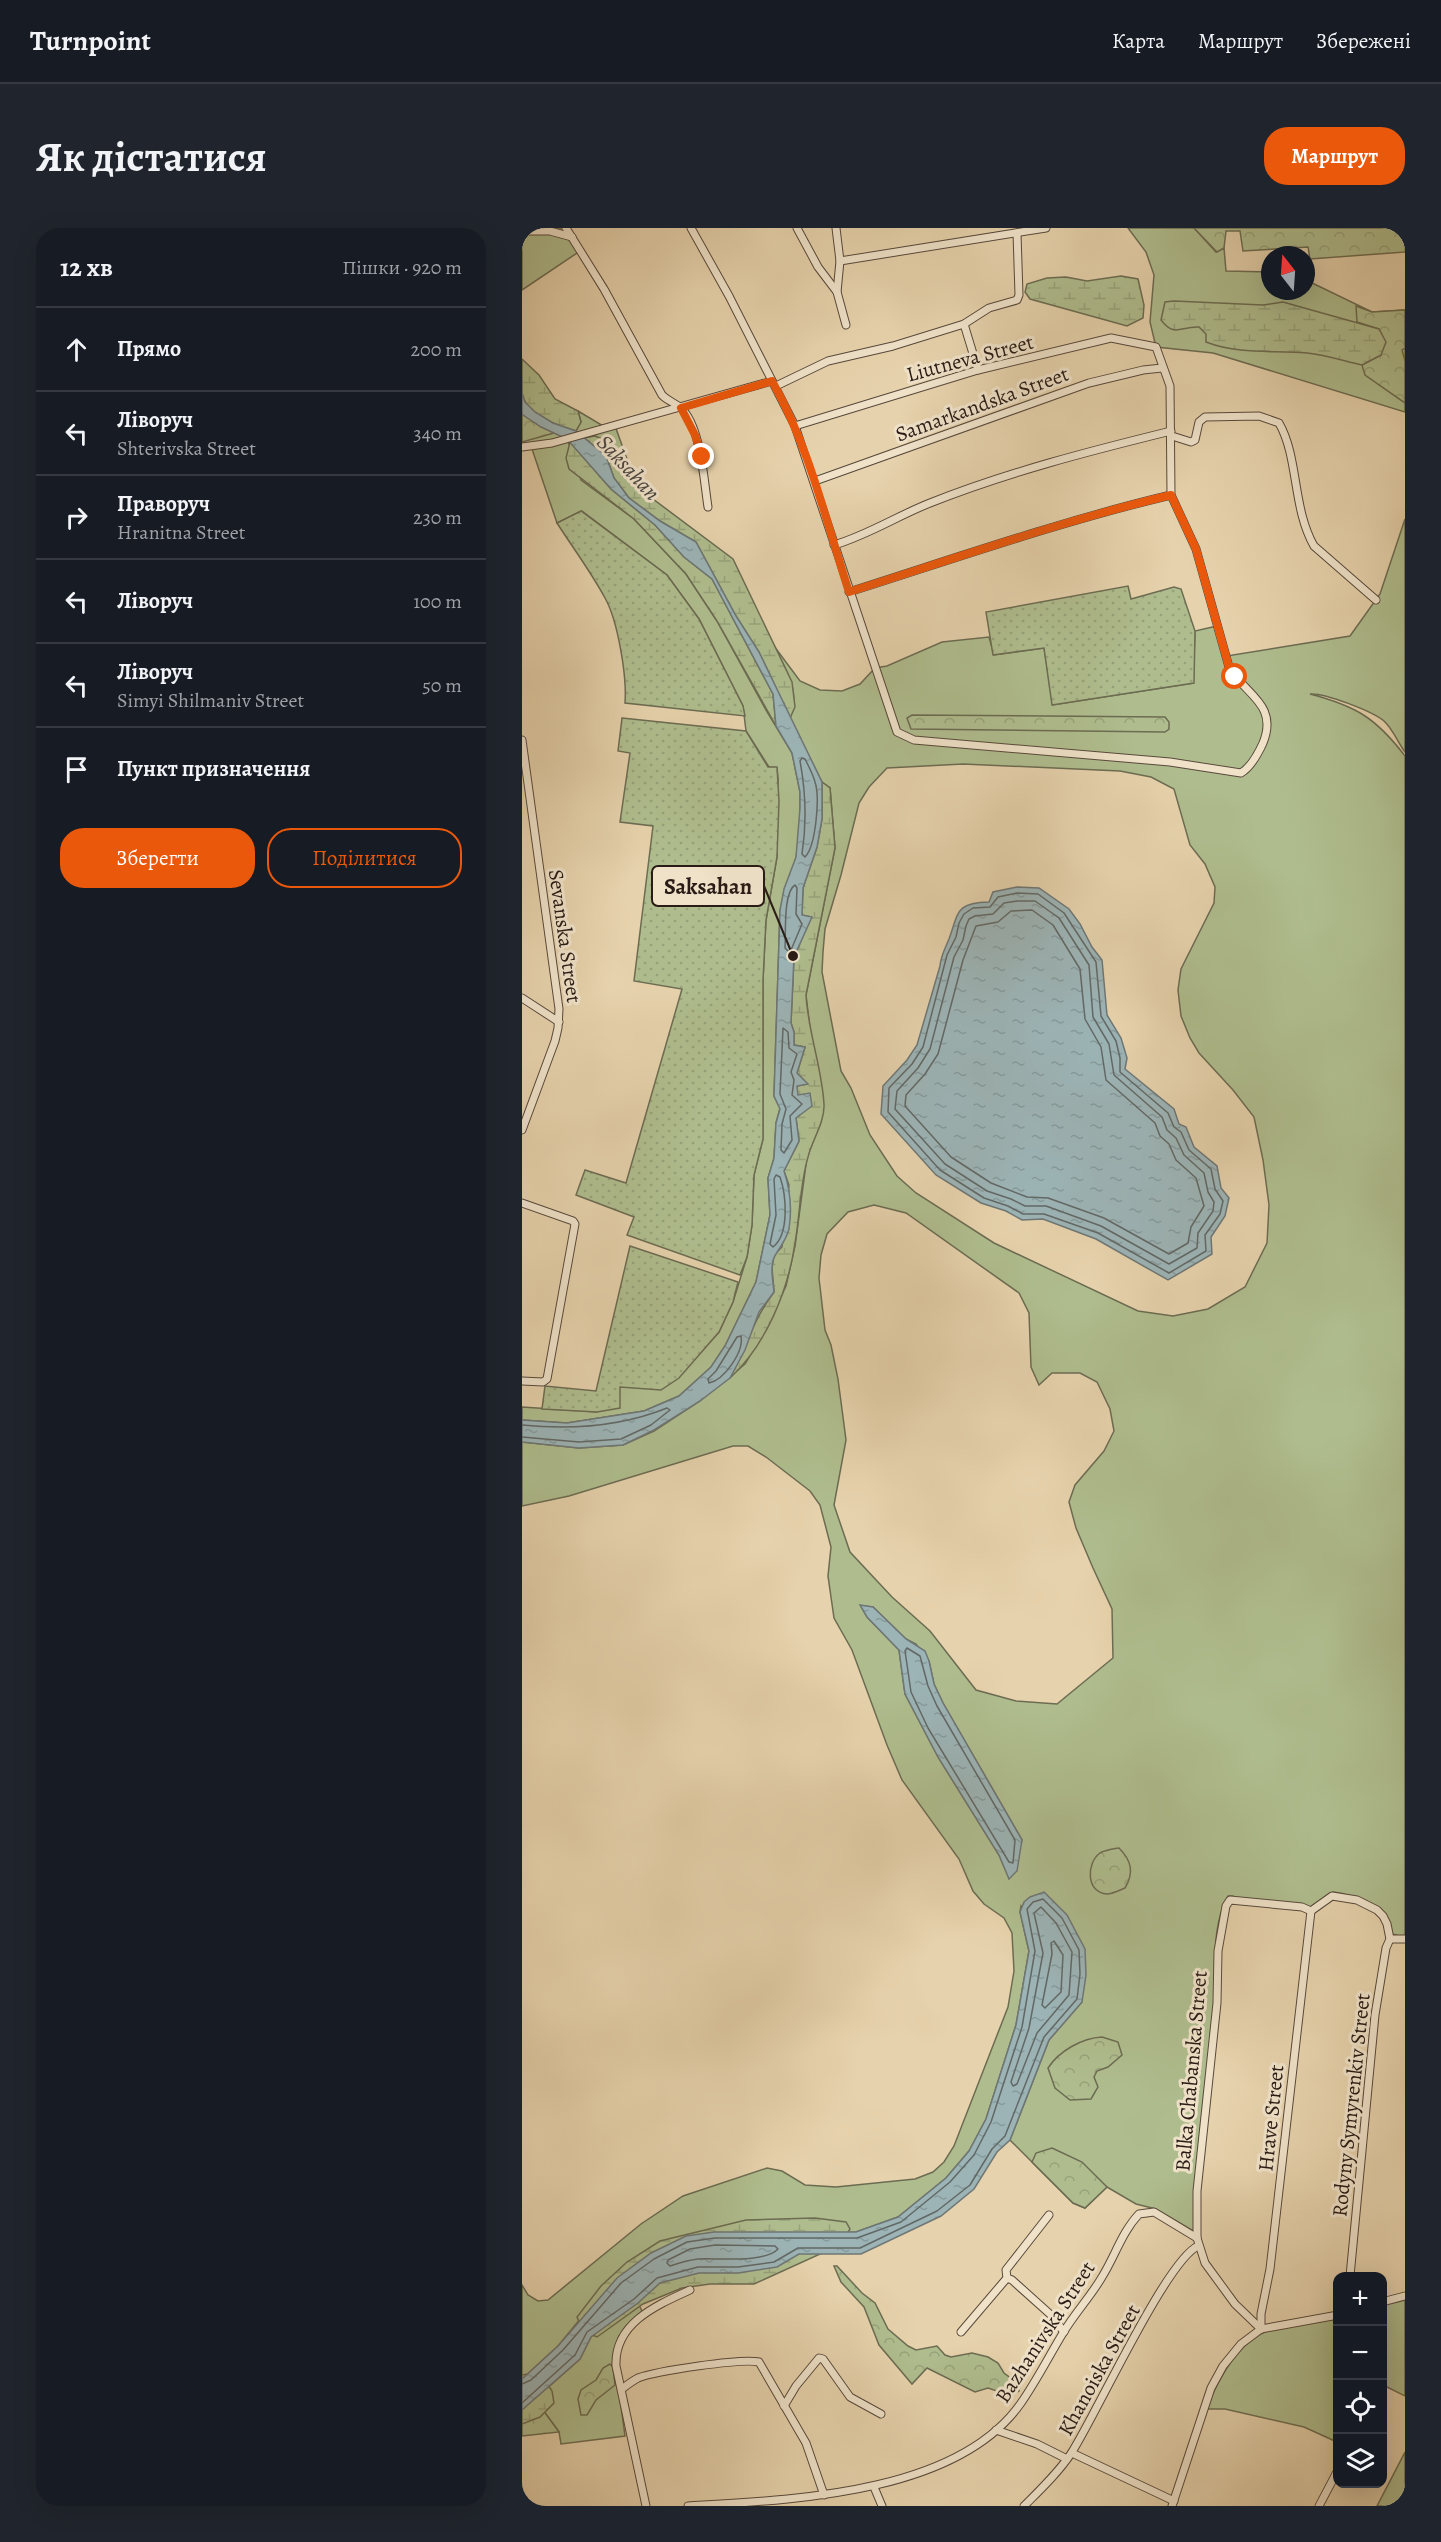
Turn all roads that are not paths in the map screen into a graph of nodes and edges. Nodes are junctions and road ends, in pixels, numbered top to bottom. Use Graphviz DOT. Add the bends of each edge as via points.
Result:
graph roads {
  1 [pos="566,228"];
  2 [pos="691,228"];
  3 [pos="797,228"];
  4 [pos="836,228"];
  5 [pos="1046,228"];
  6 [pos="522,231"];
  7 [pos="1017,233"];
  8 [pos="572,237"];
  9 [pos="840,261"];
  10 [pos="837,292"];
  11 [pos="964,324"];
  12 [pos="846,325"];
  13 [pos="1162,368"];
  14 [pos="978,370"];
  15 [pos="774,383"];
  16 [pos="681,408"];
  17 [pos="795,426"];
  18 [pos="1172,434"];
  19 [pos="522,447"];
  20 [pos="815,481"];
  21 [pos="1171,495"];
  22 [pos="708,507"];
  23 [pos="834,546"];
  24 [pos="849,592"];
  25 [pos="1376,600"];
  26 [pos="522,740"];
  27 [pos="522,998"];
  28 [pos="559,1022"];
  29 [pos="522,1130"];
  30 [pos="522,1203"];
  31 [pos="522,1381"];
  32 [pos="1311,1911"];
  33 [pos="1390,1939"];
  34 [pos="1405,1939"];
  35 [pos="1049,2215"];
  36 [pos="1197,2242"];
  37 [pos="1350,2272"];
  38 [pos="1007,2278"];
  39 [pos="690,2290"];
  40 [pos="1405,2296"];
  41 [pos="1387,2301"];
  42 [pos="1333,2316"];
  43 [pos="1262,2329"];
  44 [pos="961,2332"];
  45 [pos="1064,2332"];
  46 [pos="622,2389"];
  47 [pos="784,2406"];
  48 [pos="881,2414"];
  49 [pos="996,2430"];
  50 [pos="1072,2452"];
  51 [pos="1066,2459"];
  52 [pos="1333,2479"];
  53 [pos="874,2487"];
  54 [pos="824,2495"];
  55 [pos="1173,2504"];
  56 [pos="646,2506"];
  57 [pos="688,2506"];
  58 [pos="882,2506"];
  59 [pos="1024,2506"];
  60 [pos="1319,2506"];
  1 -- 8 [label="street"];
  2 -- 15 [label="street"];
  3 -- 10 [label="street"];
  4 -- 9 [label="street"];
  5 -- 7 [label="street"];
  6 -- 8 [label="street" via="550,231"];
  7 -- 9 [label="street"];
  7 -- 11 [label="street" via="1017,300 989,308"];
  8 -- 16 [label="street" via="662,395"];
  9 -- 10 [label="street"];
  10 -- 12 [label="street"];
  11 -- 14 [label="street"];
  11 -- 15 [label="street" via="828,361"];
  13 -- 14 [label="street, Liutneva Street" via="1155,347 1111,338"];
  13 -- 18 [label="street" via="1170,381"];
  13 -- 20 [label="street, Samarkandska Street" via="1089,383"];
  14 -- 17 [label="street, Liutneva Street"];
  15 -- 16 [label="street"];
  15 -- 17 [label="street"];
  16 -- 19 [label="street" via="552,443"];
  16 -- 22 [label="street" via="699,446"];
  17 -- 20 [label="street"];
  18 -- 21 [label="street"];
  18 -- 23 [label="street" via="1011,474 932,502"];
  18 -- 25 [label="street" via="1195,440 1199,422 1205,417 1259,416 1279,423 1302,522 1314,546"];
  20 -- 23 [label="street"];
  21 -- 24 [label="street" via="1107,510"];
  21 -- 24 [label="street" via="1196,549 1229,667 1265,712 1267,734 1248,769 1241,773 1170,762 914,740 904,736 894,727"];
  23 -- 24 [label="street"];
  26 -- 28 [label="street, Sevanska Street"];
  27 -- 28 [label="street"];
  28 -- 29 [label="street, Sevanska Street"];
  30 -- 31 [label="street" via="575,1224 547,1379"];
  32 -- 33 [label="street" via="1332,1896 1357,1900 1383,1916"];
  32 -- 36 [label="street, Balka Chabanska Street" via="1230,1900 1226,1905 1218,1951 1197,2191"];
  32 -- 43 [label="street, Hrave Street"];
  33 -- 34 [label="street"];
  33 -- 37 [label="street, Rodyny Symyrenkiv Street" via="1375,2015"];
  35 -- 38 [label="street" via="1006,2270"];
  36 -- 43 [label="street" via="1205,2263 1235,2304"];
  36 -- 45 [label="street, Bazhanivska Street" via="1154,2212 1139,2214 1102,2278"];
  36 -- 50 [label="street, Khanoiska Street" via="1164,2286"];
  38 -- 44 [label="street"];
  38 -- 45 [label="street" via="1051,2315"];
  39 -- 46 [label="street" via="659,2304 625,2331 616,2356"];
  40 -- 41 [label="street"];
  42 -- 43 [label="street"];
  43 -- 55 [label="street" via="1241,2344 1211,2388"];
  45 -- 49 [label="street, Bazhanivska Street" via="1020,2405"];
  46 -- 47 [label="street" via="640,2378 660,2373 756,2361"];
  46 -- 56 [label="street"];
  47 -- 48 [label="street" via="819,2358 856,2402"];
  47 -- 54 [label="street" via="806,2443"];
  49 -- 51 [label="street"];
  49 -- 53 [label="street, Bazhanivska Street" via="952,2458"];
  50 -- 51 [label="street, Khanoiska Street"];
  50 -- 55 [label="street"];
  51 -- 59 [label="street, Khanoiska Street"];
  52 -- 60 [label="street"];
  53 -- 54 [label="street, Bazhanivska Street"];
  53 -- 58 [label="street"];
  54 -- 57 [label="street, Bazhanivska Street"];
}
